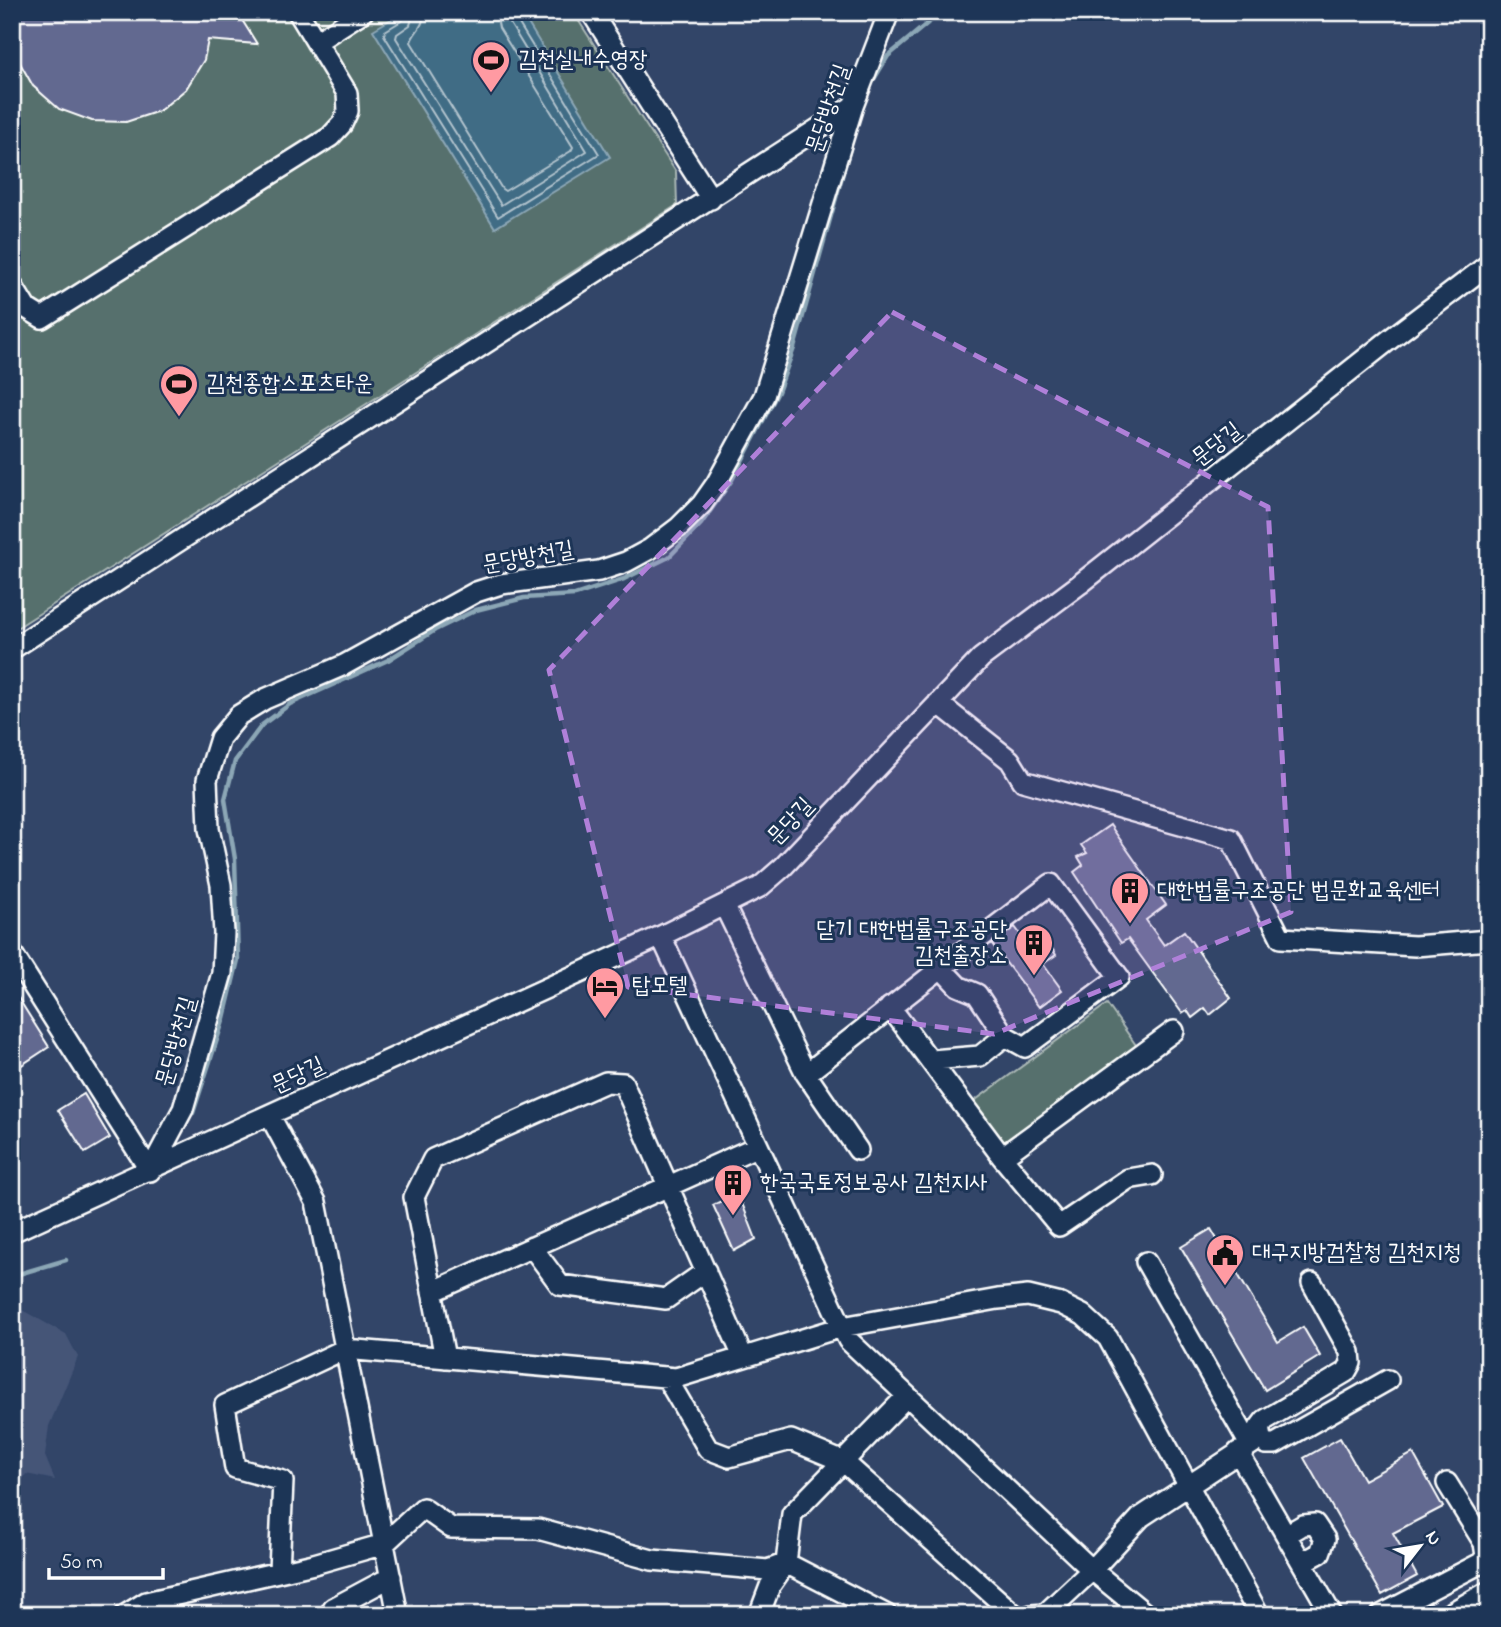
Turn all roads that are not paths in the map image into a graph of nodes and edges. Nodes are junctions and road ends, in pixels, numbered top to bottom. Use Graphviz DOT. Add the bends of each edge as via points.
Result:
graph roads {
  1 [pos="298,12"];
  2 [pos="363,12"];
  3 [pos="591,12"];
  4 [pos="889,12"];
  5 [pos="316,41"];
  6 [pos="853,106"];
  7 [pos="710,199"];
  8 [pos="1489,264"];
  9 [pos="12,285"];
  10 [pos="19,312"];
  11 [pos="12,649"];
  12 [pos="938,704"];
  13 [pos="724,905"];
  14 [pos="661,936"];
  15 [pos="1489,940"];
  16 [pos="12,953"];
  17 [pos="940,968"];
  18 [pos="890,1007"];
  19 [pos="1174,1031"];
  20 [pos="1005,1035"];
  21 [pos="932,1060"];
  22 [pos="806,1074"];
  23 [pos="270,1116"];
  24 [pos="758,1146"];
  25 [pos="858,1150"];
  26 [pos="1002,1157"];
  27 [pos="150,1171"];
  28 [pos="1152,1175"];
  29 [pos="668,1186"];
  30 [pos="12,1232"];
  31 [pos="531,1247"];
  32 [pos="1146,1262"];
  33 [pos="706,1271"];
  34 [pos="1312,1283"];
  35 [pos="432,1292"];
  36 [pos="842,1327"];
  37 [pos="345,1349"];
  38 [pos="743,1357"];
  39 [pos="445,1358"];
  40 [pos="666,1377"];
  41 [pos="1388,1380"];
  42 [pos="907,1396"];
  43 [pos="1250,1445"];
  44 [pos="844,1462"];
  45 [pos="1447,1483"];
  46 [pos="1189,1485"];
  47 [pos="1289,1539"];
  48 [pos="384,1544"];
  49 [pos="1299,1557"];
  50 [pos="786,1563"];
  51 [pos="1091,1570"];
  52 [pos="279,1572"];
  53 [pos="391,1577"];
  54 [pos="1489,1591"];
  55 [pos="125,1615"];
  56 [pos="330,1615"];
  57 [pos="398,1615"];
  58 [pos="759,1615"];
  59 [pos="887,1615"];
  60 [pos="1015,1615"];
  61 [pos="1031,1615"];
  62 [pos="1147,1615"];
  63 [pos="1259,1615"];
  64 [pos="1332,1615"];
  65 [pos="1381,1615"];
  66 [pos="1447,1615"];
  1 -- 5 [label="street"];
  2 -- 5 [label="street"];
  3 -- 7 [label="street"];
  4 -- 6 [label="street, 문당방천길"];
  5 -- 10 [label="street" via="347,93 348,111 330,136 42,318"];
  6 -- 7 [label="street"];
  6 -- 27 [label="street, 문당방천길" via="764,396 716,484 687,519 626,562 599,571 501,584 476,592 345,665 265,699 239,715 220,738 208,780 209,828 221,885 222,973 183,1109"];
  7 -- 11 [label="street"];
  8 -- 12 [label="street, 문당길" via="981,658"];
  9 -- 10 [label="street"];
  12 -- 13 [label="street, 문당길" via="783,867 760,887"];
  12 -- 15 [label="street" via="1010,760 1023,781 1231,839 1281,938 1415,946"];
  13 -- 14 [label="street, 문당길"];
  13 -- 22 [label="street"];
  14 -- 23 [label="street, 문당길"];
  14 -- 24 [label="street"];
  16 -- 27 [label="street"];
  17 -- 18 [label="street"];
  17 -- 20 [label="street" via="958,986 977,994"];
  17 -- 20 [label="street" via="1051,884 1119,976 1024,1047"];
  18 -- 21 [label="street"];
  18 -- 22 [label="street"];
  19 -- 26 [label="street"];
  20 -- 21 [label="street" via="979,1056"];
  21 -- 26 [label="street"];
  22 -- 25 [label="street"];
  23 -- 27 [label="street, 문당길"];
  23 -- 37 [label="street" via="316,1202"];
  24 -- 29 [label="street"];
  24 -- 36 [label="street"];
  26 -- 28 [label="street" via="1059,1226 1128,1179"];
  27 -- 30 [label="street, 문당길"];
  29 -- 31 [label="street"];
  29 -- 33 [label="street"];
  29 -- 35 [label="street" via="623,1083 606,1082 446,1153 433,1159 414,1197"];
  31 -- 33 [label="street" via="560,1285 666,1299"];
  31 -- 35 [label="street"];
  32 -- 43 [label="street"];
  33 -- 38 [label="street"];
  34 -- 43 [label="street" via="1350,1352 1351,1363 1346,1372 1265,1420"];
  35 -- 39 [label="street"];
  36 -- 38 [label="street"];
  36 -- 42 [label="street" via="848,1340"];
  36 -- 46 [label="street" via="998,1299 1028,1297 1061,1304 1083,1315 1108,1338"];
  37 -- 39 [label="street"];
  37 -- 48 [label="street"];
  37 -- 52 [label="street" via="225,1405 235,1468 283,1481"];
  38 -- 40 [label="street"];
  39 -- 40 [label="street"];
  40 -- 44 [label="street" via="708,1449 729,1457 791,1440"];
  41 -- 43 [label="street" via="1275,1444"];
  42 -- 44 [label="street"];
  42 -- 51 [label="street"];
  43 -- 46 [label="street"];
  43 -- 47 [label="street"];
  44 -- 50 [label="street" via="792,1514"];
  44 -- 60 [label="street"];
  45 -- 65 [label="street" via="1484,1543 1486,1556 1481,1563"];
  46 -- 51 [label="street" via="1141,1517"];
  46 -- 63 [label="street"];
  47 -- 49 [label="street"];
  47 -- 49 [label="street" via="1291,1532 1303,1525 1315,1524 1322,1532 1325,1539 1320,1553 1309,1559"];
  48 -- 50 [label="street" via="423,1508 451,1528 538,1529 652,1560 768,1570"];
  48 -- 52 [label="street"];
  48 -- 53 [label="street"];
  49 -- 64 [label="street"];
  50 -- 58 [label="street"];
  50 -- 59 [label="street"];
  51 -- 61 [label="street" via="1045,1614"];
  51 -- 62 [label="street"];
  52 -- 55 [label="street" via="146,1602"];
  53 -- 56 [label="street" via="333,1608"];
  53 -- 57 [label="street"];
  54 -- 66 [label="street"];
}
